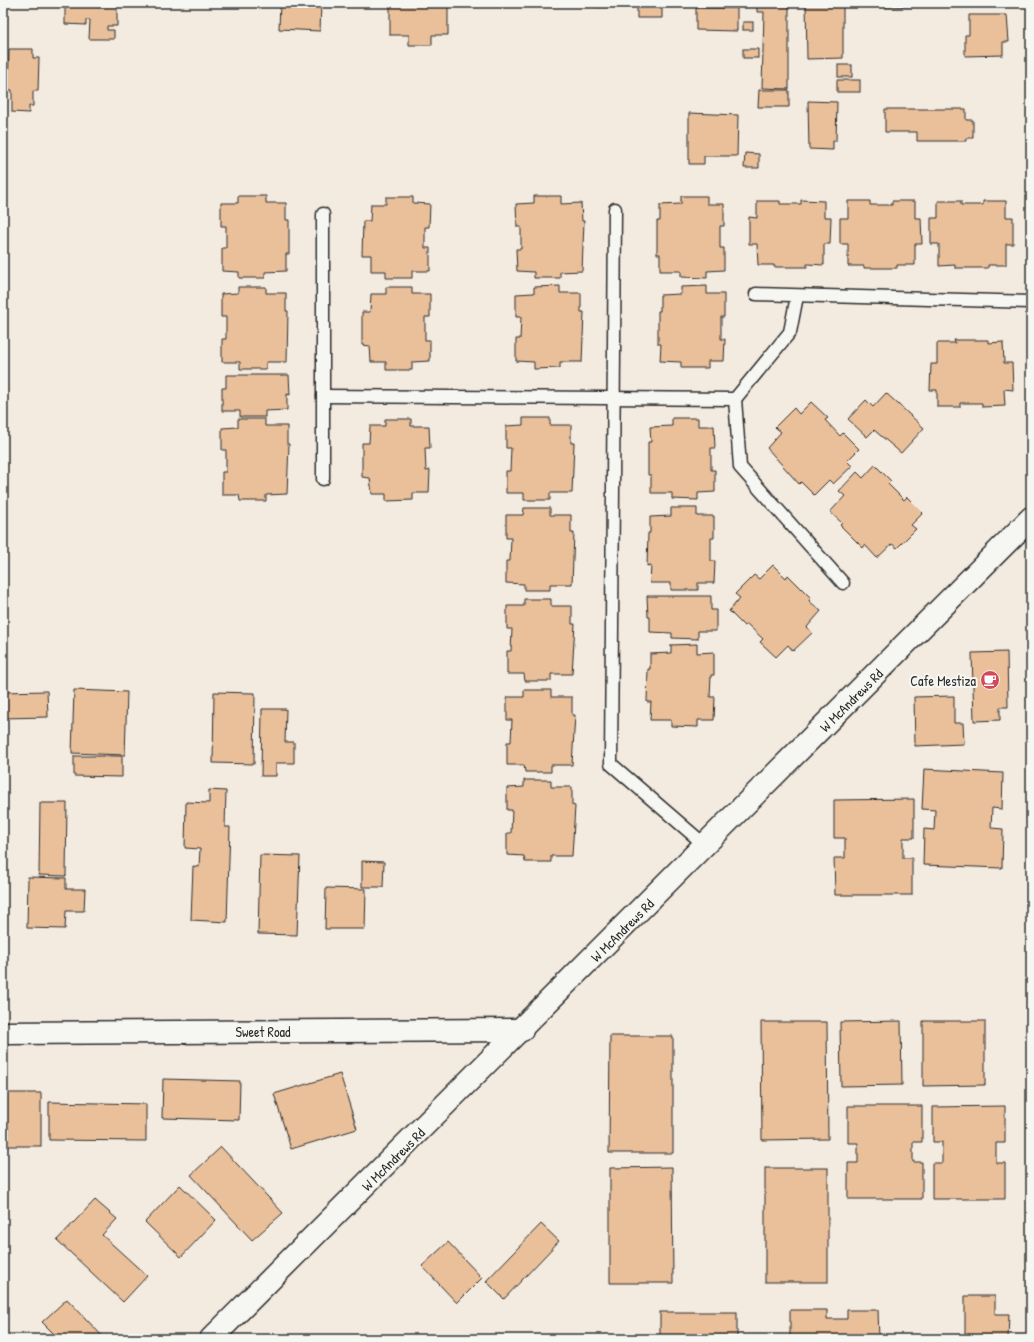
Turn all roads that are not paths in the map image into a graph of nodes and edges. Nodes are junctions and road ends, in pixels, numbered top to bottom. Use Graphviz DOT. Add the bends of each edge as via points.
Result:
graph roads {
  1 [pos="615,209"];
  2 [pos="322,214"];
  3 [pos="756,294"];
  4 [pos="797,296"];
  5 [pos="1031,302"];
  6 [pos="322,396"];
  7 [pos="614,398"];
  8 [pos="735,399"];
  9 [pos="322,479"];
  10 [pos="1031,518"];
  11 [pos="843,583"];
  12 [pos="706,846"];
  13 [pos="522,1030"];
  14 [pos="3,1033"];
  15 [pos="212,1339"];
  1 -- 7 [label="lane"];
  2 -- 6 [label="lane"];
  3 -- 4 [label="lane"];
  4 -- 5 [label="lane"];
  4 -- 8 [label="lane" via="790,332"];
  6 -- 7 [label="lane"];
  6 -- 9 [label="lane"];
  7 -- 8 [label="lane"];
  7 -- 12 [label="lane" via="611,764"];
  8 -- 11 [label="lane" via="740,467"];
  10 -- 12 [label="street, W McAndrews Rd"];
  12 -- 13 [label="street, W McAndrews Rd"];
  13 -- 14 [label="street, Sweet Road"];
  13 -- 15 [label="street, W McAndrews Rd"];
}
